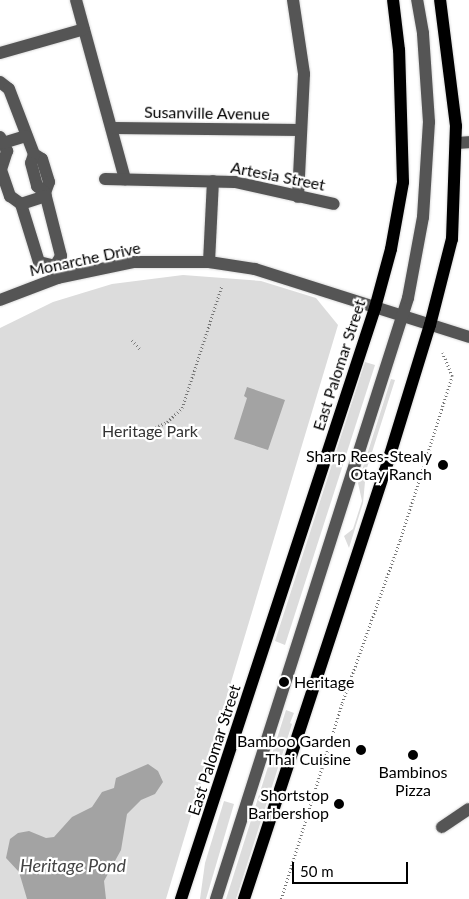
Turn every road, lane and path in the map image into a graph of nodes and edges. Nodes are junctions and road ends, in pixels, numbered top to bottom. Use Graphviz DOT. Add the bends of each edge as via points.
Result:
graph roads {
  1 [pos="76,0"];
  2 [pos="293,0"];
  3 [pos="393,0"];
  4 [pos="417,0"];
  5 [pos="440,0"];
  6 [pos="84,29"];
  7 [pos="0,53"];
  8 [pos="0,82"];
  9 [pos="113,128"];
  10 [pos="302,130"];
  11 [pos="26,136"];
  12 [pos="2,140"];
  13 [pos="469,142"];
  14 [pos="456,143"];
  15 [pos="105,179"];
  16 [pos="126,179"];
  17 [pos="213,181"];
  18 [pos="46,195"];
  19 [pos="298,197"];
  20 [pos="21,204"];
  21 [pos="334,204"];
  22 [pos="209,262"];
  23 [pos="56,272"];
  24 [pos="222,286"];
  25 [pos="0,300"];
  26 [pos="375,308"];
  27 [pos="403,317"];
  28 [pos="430,325"];
  29 [pos="469,337"];
  30 [pos="132,340"];
  31 [pos="140,349"];
  32 [pos="442,353"];
  33 [pos="152,429"];
  34 [pos="469,809"];
  35 [pos="442,827"];
  36 [pos="182,899"];
  37 [pos="216,899"];
  38 [pos="244,899"];
  39 [pos="281,899"];
  1 -- 6 [label="street"];
  2 -- 10 [label="street" via="304,74"];
  3 -- 26 [label="main road, East Palomar Street" via="399,50 403,182 391,249"];
  4 -- 27 [label="street" via="428,82 427,172 416,263"];
  5 -- 14 [label="main road"];
  6 -- 7 [label="street"];
  6 -- 9 [label="street"];
  8 -- 11 [label="street" via="9,89"];
  9 -- 10 [label="street, Susanville Avenue"];
  9 -- 16 [label="street"];
  10 -- 19 [label="street"];
  11 -- 12 [label="street"];
  11 -- 18 [label="street" via="34,154 42,159 49,182"];
  12 -- 20 [label="street" via="7,151 1,170 10,196"];
  13 -- 14 [label="street"];
  14 -- 28 [label="main road" via="452,238"];
  15 -- 16 [label="street, Artesia Street"];
  16 -- 17 [label="street, Artesia Street"];
  17 -- 19 [label="street, Artesia Street" via="235,182"];
  17 -- 22 [label="street"];
  18 -- 20 [label="street"];
  18 -- 23 [label="street" via="61,256"];
  19 -- 21 [label="street, Artesia Street"];
  20 -- 23 [label="street" via="39,262"];
  22 -- 23 [label="street, Monarche Drive" via="134,262"];
  22 -- 26 [label="street, Monarche Drive" via="255,269"];
  23 -- 25 [label="street, Monarche Drive"];
  24 -- 33 [label="path" via="182,408"];
  26 -- 27 [label="street, Monarche Drive"];
  26 -- 36 [label="main road, East Palomar Street"];
  27 -- 28 [label="street, Monarche Drive"];
  27 -- 37 [label="street"];
  28 -- 29 [label="street, Monarche Drive"];
  28 -- 38 [label="main road"];
  30 -- 31 [label="path"];
  32 -- 39 [label="path" via="452,376 400,540 342,703"];
  34 -- 35 [label="street"];
}
